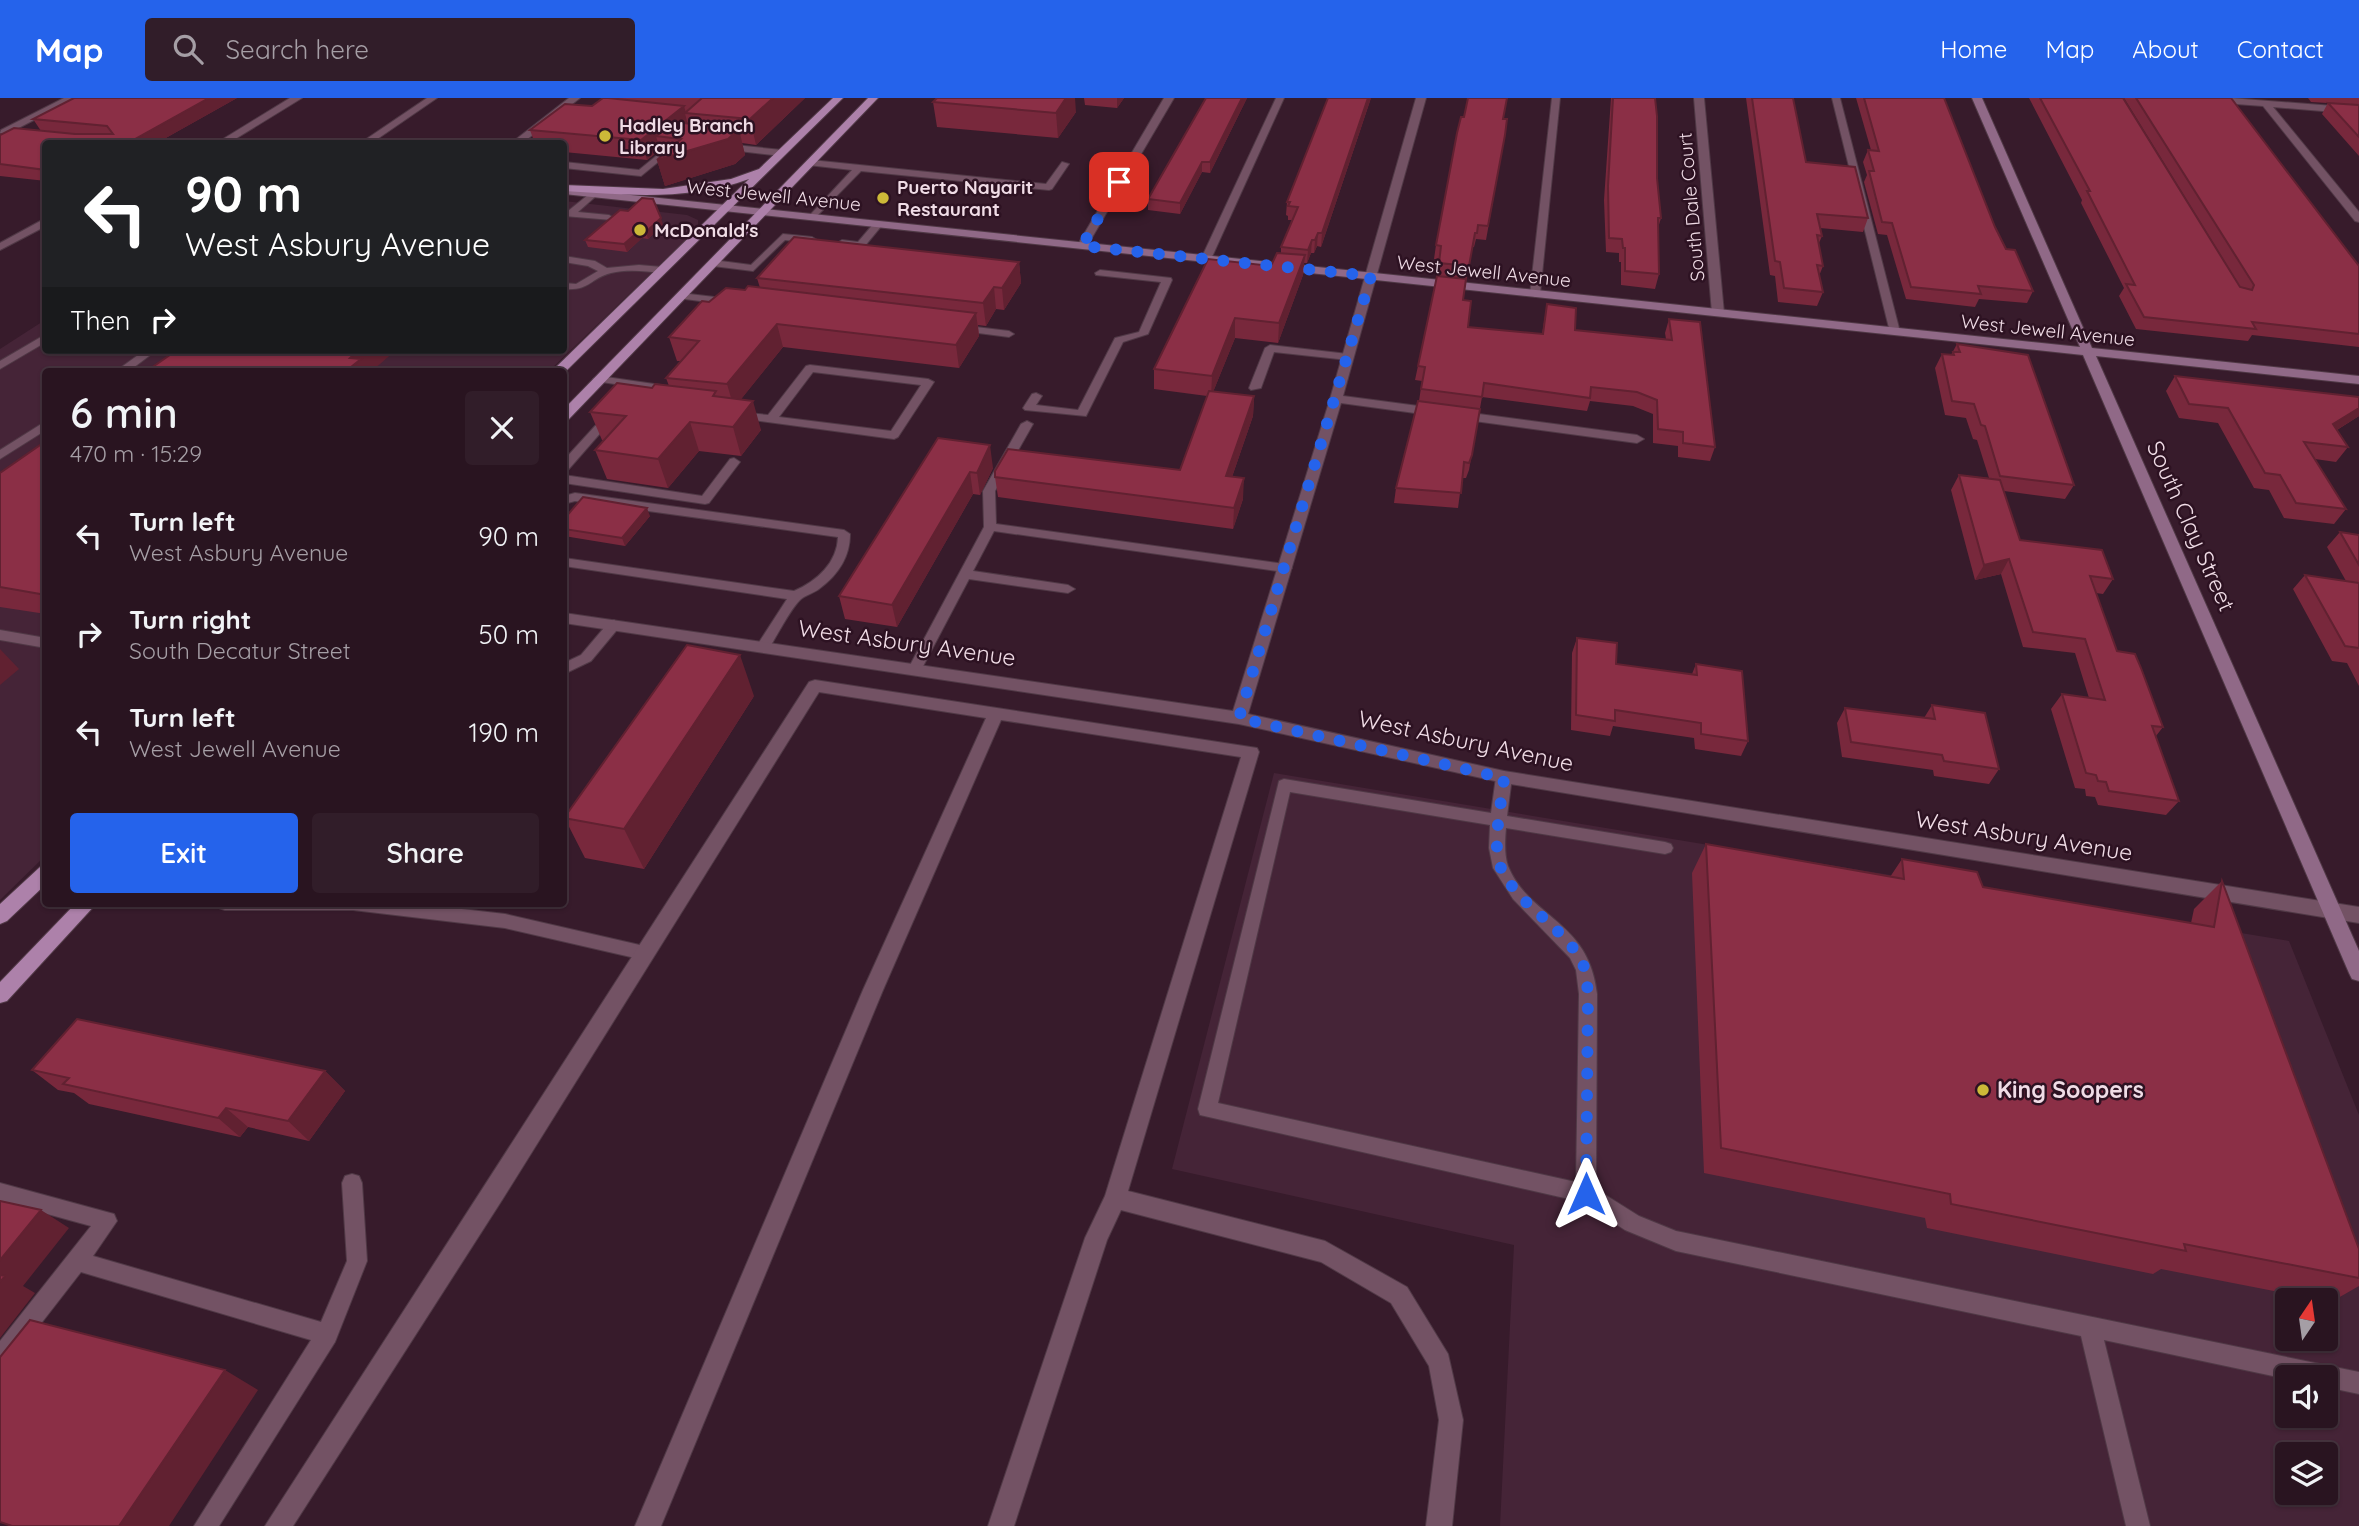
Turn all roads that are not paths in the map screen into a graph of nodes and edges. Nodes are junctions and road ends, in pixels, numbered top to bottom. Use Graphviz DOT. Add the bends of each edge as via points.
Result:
graph roads {
  1 [pos="71,98"];
  2 [pos="297,98"];
  3 [pos="433,98"];
  4 [pos="838,98"];
  5 [pos="873,98"];
  6 [pos="1169,98"];
  7 [pos="1280,98"];
  8 [pos="1421,98"];
  9 [pos="1556,98"];
  10 [pos="1699,98"];
  11 [pos="1836,98"];
  12 [pos="1978,98"];
  13 [pos="2195,98"];
  14 [pos="575,103"];
  15 [pos="2266,104"];
  16 [pos="2359,111"];
  17 [pos="2,132"];
  18 [pos="32,135"];
  19 [pos="688,139"];
  20 [pos="226,140"];
  21 [pos="368,140"];
  22 [pos="519,140"];
  23 [pos="718,146"];
  24 [pos="782,153"];
  25 [pos="811,163"];
  26 [pos="1065,164"];
  27 [pos="567,165"];
  28 [pos="859,168"];
  29 [pos="766,169"];
  30 [pos="567,190"];
  31 [pos="567,190"];
  32 [pos="593,194"];
  33 [pos="726,208"];
  34 [pos="763,212"];
  35 [pos="567,213"];
  36 [pos="813,217"];
  37 [pos="609,218"];
  38 [pos="2359,219"];
  39 [pos="42,222"];
  40 [pos="878,224"];
  41 [pos="822,241"];
  42 [pos="835,243"];
  43 [pos="1082,246"];
  44 [pos="0,247"];
  45 [pos="567,259"];
  46 [pos="1206,259"];
  47 [pos="713,263"];
  48 [pos="663,270"];
  49 [pos="607,271"];
  50 [pos="1100,273"];
  51 [pos="1371,276"];
  52 [pos="567,286"];
  53 [pos="1535,294"];
  54 [pos="681,296"];
  55 [pos="749,304"];
  56 [pos="1718,313"];
  57 [pos="940,326"];
  58 [pos="1895,332"];
  59 [pos="1009,334"];
  60 [pos="42,340"];
  61 [pos="2088,352"];
  62 [pos="146,354"];
  63 [pos="1348,358"];
  64 [pos="0,366"];
  65 [pos="126,368"];
  66 [pos="561,368"];
  67 [pos="599,379"];
  68 [pos="2359,380"];
  69 [pos="661,388"];
  70 [pos="1255,388"];
  71 [pos="1035,396"];
  72 [pos="1336,399"];
  73 [pos="567,413"];
  74 [pos="721,413"];
  75 [pos="771,419"];
  76 [pos="1027,424"];
  77 [pos="42,427"];
  78 [pos="598,428"];
  79 [pos="1637,439"];
  80 [pos="0,456"];
  81 [pos="734,461"];
  82 [pos="567,464"];
  83 [pos="567,479"];
  84 [pos="567,499"];
  85 [pos="990,527"];
  86 [pos="567,562"];
  87 [pos="1285,568"];
  88 [pos="964,575"];
  89 [pos="1068,589"];
  90 [pos="796,596"];
  91 [pos="567,618"];
  92 [pos="614,625"];
  93 [pos="0,635"];
  94 [pos="42,642"];
  95 [pos="763,647"];
  96 [pos="567,668"];
  97 [pos="915,669"];
  98 [pos="996,713"];
  99 [pos="1239,718"];
  100 [pos="1504,778"];
  101 [pos="1500,821"];
  102 [pos="1665,848"];
  103 [pos="42,876"];
  104 [pos="84,907"];
  105 [pos="387,907"];
  106 [pos="2332,911"];
  107 [pos="2359,915"];
  108 [pos="0,916"];
  109 [pos="644,953"];
  110 [pos="2359,973"];
  111 [pos="0,995"];
  112 [pos="352,1183"];
  113 [pos="0,1192"];
  114 [pos="1586,1194"];
  115 [pos="1115,1198"];
  116 [pos="76,1261"];
  117 [pos="2090,1327"];
  118 [pos="327,1334"];
  119 [pos="0,1358"];
  120 [pos="2359,1382"];
  121 [pos="206,1526"];
  122 [pos="278,1526"];
  123 [pos="648,1526"];
  124 [pos="1001,1526"];
  125 [pos="1439,1526"];
  126 [pos="2138,1526"];
  1 -- 17 [label="street"];
  2 -- 20 [label="street"];
  3 -- 21 [label="lane"];
  4 -- 24 [label="main road"];
  5 -- 25 [label="main road"];
  6 -- 43 [label="street"];
  7 -- 46 [label="lane"];
  8 -- 51 [label="street"];
  9 -- 53 [label="lane"];
  10 -- 56 [label="street, South Dale Court"];
  11 -- 58 [label="lane"];
  12 -- 61 [label="street, South Clay Street"];
  13 -- 15 [label="street"];
  14 -- 22 [label="street"];
  15 -- 16 [label="street"];
  15 -- 38 [label="street"];
  17 -- 18 [label="street"];
  19 -- 27 [label="lane" via="677,142 641,173"];
  23 -- 24 [label="lane"];
  24 -- 29 [label="main road"];
  25 -- 28 [label="lane"];
  25 -- 34 [label="main road"];
  26 -- 28 [label="lane" via="1049,187"];
  28 -- 36 [label="lane"];
  29 -- 30 [label="main road" via="684,193"];
  29 -- 33 [label="main road"];
  31 -- 32 [label="street, West Jewell Avenue"];
  32 -- 33 [label="street, West Jewell Avenue"];
  32 -- 35 [label="lane"];
  33 -- 34 [label="street, West Jewell Avenue"];
  33 -- 48 [label="main road"];
  34 -- 36 [label="street, West Jewell Avenue"];
  34 -- 47 [label="main road"];
  35 -- 37 [label="lane"];
  36 -- 40 [label="street, West Jewell Avenue"];
  39 -- 44 [label="street"];
  40 -- 42 [label="lane" via="861,245"];
  40 -- 43 [label="street, West Jewell Avenue"];
  41 -- 47 [label="lane" via="783,237 753,268"];
  43 -- 46 [label="street, West Jewell Avenue"];
  45 -- 49 [label="lane" via="591,262"];
  46 -- 51 [label="street, West Jewell Avenue"];
  47 -- 54 [label="main road"];
  48 -- 49 [label="lane"];
  48 -- 66 [label="main road"];
  49 -- 52 [label="lane" via="592,274 578,287"];
  50 -- 71 [label="lane" via="1167,280 1143,334 1119,340 1082,414 1029,408"];
  51 -- 53 [label="street, West Jewell Avenue"];
  51 -- 63 [label="street"];
  53 -- 56 [label="street, West Jewell Avenue"];
  54 -- 55 [label="lane"];
  54 -- 67 [label="main road"];
  56 -- 58 [label="street, West Jewell Avenue"];
  57 -- 59 [label="lane"];
  58 -- 61 [label="street, West Jewell Avenue"];
  60 -- 64 [label="lane"];
  61 -- 68 [label="street, West Jewell Avenue"];
  61 -- 106 [label="street, South Clay Street"];
  62 -- 65 [label="lane"];
  63 -- 70 [label="lane" via="1270,348"];
  63 -- 72 [label="street"];
  67 -- 69 [label="lane"];
  67 -- 73 [label="main road"];
  72 -- 79 [label="street"];
  72 -- 87 [label="street"];
  74 -- 75 [label="lane"];
  75 -- 75 [label="lane" via="894,435 928,382 810,368"];
  76 -- 85 [label="lane" via="989,491"];
  77 -- 80 [label="lane"];
  78 -- 82 [label="lane"];
  81 -- 83 [label="lane" via="705,500"];
  84 -- 90 [label="lane" via="844,534 845,548 836,564 815,588"];
  85 -- 87 [label="lane"];
  85 -- 88 [label="lane"];
  86 -- 90 [label="lane"];
  87 -- 99 [label="street"];
  88 -- 89 [label="lane"];
  88 -- 97 [label="lane"];
  90 -- 95 [label="lane"];
  91 -- 92 [label="street, West Asbury Avenue"];
  92 -- 95 [label="street, West Asbury Avenue"];
  92 -- 96 [label="lane" via="586,658"];
  93 -- 94 [label="street"];
  95 -- 97 [label="street, West Asbury Avenue"];
  97 -- 99 [label="street, West Asbury Avenue"];
  98 -- 109 [label="street" via="815,686"];
  98 -- 115 [label="street" via="1251,752"];
  98 -- 123 [label="street" via="873,990"];
  99 -- 100 [label="street, West Asbury Avenue"];
  100 -- 101 [label="lane"];
  100 -- 106 [label="street, West Asbury Avenue"];
  101 -- 102 [label="lane"];
  101 -- 114 [label="lane" via="1500,868 1584,968 1588,994"];
  101 -- 114 [label="lane" via="1284,785 1207,1109"];
  103 -- 108 [label="main road"];
  104 -- 111 [label="main road"];
  105 -- 109 [label="lane" via="505,921"];
  106 -- 107 [label="street, West Asbury Avenue"];
  106 -- 110 [label="street, South Clay Street"];
  109 -- 122 [label="street"];
  112 -- 118 [label="lane" via="357,1261"];
  113 -- 116 [label="lane" via="107,1220"];
  114 -- 117 [label="lane" via="1632,1223 1676,1241"];
  115 -- 124 [label="street" via="1096,1238"];
  115 -- 125 [label="street" via="1325,1252 1399,1295 1440,1362 1451,1420"];
  116 -- 118 [label="lane"];
  116 -- 119 [label="lane"];
  117 -- 120 [label="lane"];
  117 -- 126 [label="lane"];
  118 -- 121 [label="lane"];
}
